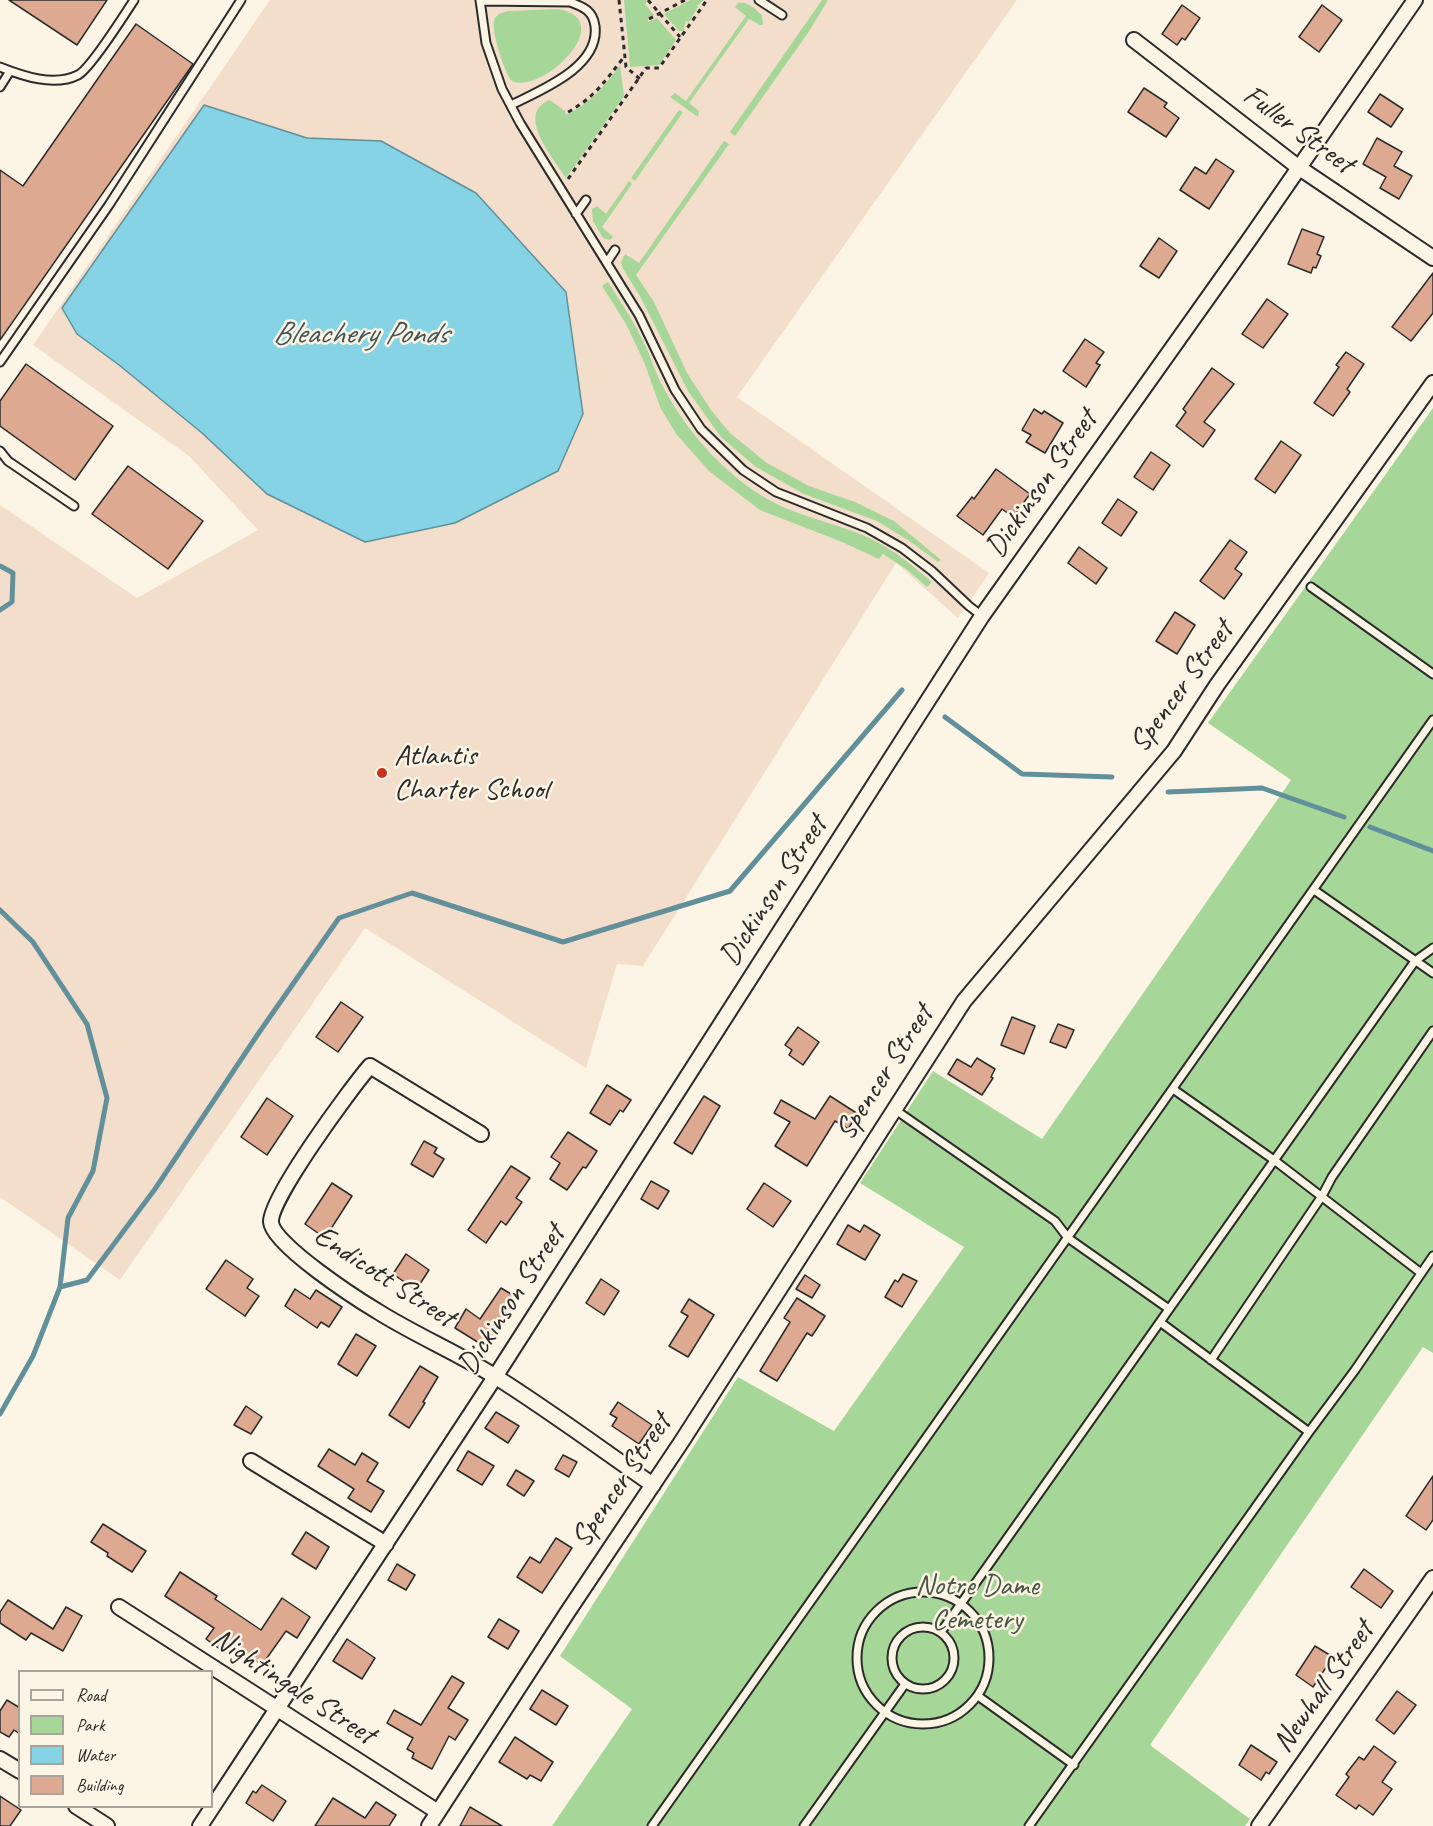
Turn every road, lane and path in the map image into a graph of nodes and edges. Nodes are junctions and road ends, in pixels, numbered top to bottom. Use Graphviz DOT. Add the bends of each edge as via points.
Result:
graph roads {
  1 [pos="134,0"];
  2 [pos="241,0"];
  3 [pos="480,0"];
  4 [pos="619,0"];
  5 [pos="648,0"];
  6 [pos="685,0"];
  7 [pos="707,0"];
  8 [pos="759,0"];
  9 [pos="1415,0"];
  10 [pos="660,14"];
  11 [pos="782,15"];
  12 [pos="649,19"];
  13 [pos="680,38"];
  14 [pos="1134,40"];
  15 [pos="625,56"];
  16 [pos="0,67"];
  17 [pos="10,71"];
  18 [pos="640,79"];
  19 [pos="0,87"];
  20 [pos="511,105"];
  21 [pos="568,112"];
  22 [pos="1298,167"];
  23 [pos="567,180"];
  24 [pos="586,200"];
  25 [pos="576,214"];
  26 [pos="615,250"];
  27 [pos="1433,258"];
  28 [pos="607,262"];
  29 [pos="0,362"];
  30 [pos="1433,383"];
  31 [pos="0,451"];
  32 [pos="74,506"];
  33 [pos="1311,587"];
  34 [pos="982,616"];
  35 [pos="1433,674"];
  36 [pos="1433,720"];
  37 [pos="1314,890"];
  38 [pos="1433,948"];
  39 [pos="1415,961"];
  40 [pos="1433,973"];
  41 [pos="1433,1031"];
  42 [pos="1173,1089"];
  43 [pos="894,1110"];
  44 [pos="481,1134"];
  45 [pos="1274,1160"];
  46 [pos="1322,1196"];
  47 [pos="1068,1238"];
  48 [pos="1433,1256"];
  49 [pos="1421,1273"];
  50 [pos="1169,1309"];
  51 [pos="1160,1322"];
  52 [pos="1211,1360"];
  53 [pos="495,1377"];
  54 [pos="1309,1431"];
  55 [pos="250,1461"];
  56 [pos="653,1485"];
  57 [pos="386,1544"];
  58 [pos="1433,1578"];
  59 [pos="962,1604"];
  60 [pos="119,1607"];
  61 [pos="941,1632"];
  62 [pos="905,1684"];
  63 [pos="978,1696"];
  64 [pos="277,1708"];
  65 [pos="884,1714"];
  66 [pos="0,1759"];
  67 [pos="1074,1765"];
  68 [pos="18,1770"];
  69 [pos="213,1806"];
  70 [pos="79,1808"];
  71 [pos="212,1808"];
  72 [pos="438,1812"];
  73 [pos="107,1826"];
  74 [pos="200,1826"];
  75 [pos="429,1826"];
  76 [pos="652,1826"];
  77 [pos="804,1826"];
  78 [pos="1029,1826"];
  79 [pos="1259,1826"];
  1 -- 17 [label="lane" via="79,75 54,81"];
  2 -- 29 [label="lane" via="109,205"];
  3 -- 20 [label="lane" via="486,43"];
  3 -- 20 [label="lane" via="570,2 584,7 594,20 594,44 574,70"];
  4 -- 15 [label="path"];
  5 -- 10 [label="path"];
  6 -- 10 [label="path"];
  7 -- 13 [label="path"];
  8 -- 11 [label="lane"];
  9 -- 22 [label="street, Dickinson Street"];
  10 -- 12 [label="path"];
  10 -- 13 [label="path"];
  13 -- 18 [label="path" via="659,68 646,68"];
  14 -- 22 [label="street, Fuller Street"];
  15 -- 18 [label="path" via="626,67"];
  15 -- 21 [label="path" via="592,96"];
  16 -- 17 [label="lane"];
  17 -- 19 [label="lane"];
  18 -- 23 [label="path"];
  20 -- 25 [label="lane"];
  22 -- 27 [label="street, Fuller Street"];
  22 -- 34 [label="street, Dickinson Street"];
  24 -- 25 [label="lane"];
  25 -- 28 [label="lane"];
  26 -- 28 [label="lane"];
  28 -- 34 [label="lane" via="689,413 728,457 776,492 882,536 932,571"];
  30 -- 43 [label="street, Spencer Street" via="1174,751 964,1001"];
  31 -- 32 [label="lane"];
  33 -- 35 [label="lane"];
  34 -- 53 [label="street, Dickinson Street"];
  36 -- 37 [label="lane"];
  37 -- 39 [label="lane"];
  37 -- 42 [label="lane"];
  38 -- 39 [label="lane"];
  39 -- 40 [label="lane"];
  39 -- 45 [label="lane"];
  41 -- 46 [label="lane"];
  42 -- 45 [label="lane"];
  42 -- 47 [label="lane"];
  43 -- 47 [label="lane" via="1055,1221"];
  43 -- 56 [label="street, Spencer Street"];
  44 -- 53 [label="street, Endicott Street" via="370,1066 285,1185 271,1215 272,1227 302,1259 377,1311"];
  45 -- 46 [label="lane"];
  45 -- 50 [label="lane"];
  46 -- 49 [label="lane"];
  46 -- 52 [label="lane"];
  47 -- 50 [label="lane"];
  47 -- 76 [label="lane"];
  48 -- 49 [label="lane"];
  49 -- 54 [label="lane"];
  50 -- 51 [label="lane"];
  51 -- 52 [label="lane"];
  51 -- 59 [label="lane"];
  52 -- 54 [label="lane"];
  53 -- 56 [label="street, Endicott Street"];
  53 -- 57 [label="street, Dickinson Street"];
  54 -- 67 [label="lane"];
  55 -- 57 [label="street"];
  56 -- 72 [label="street, Spencer Street"];
  57 -- 64 [label="street, Dickinson Street"];
  58 -- 79 [label="street, Newhall Street"];
  59 -- 61 [label="lane"];
  59 -- 63 [label="lane" via="983,1629 988,1646 986,1680"];
  59 -- 65 [label="lane" via="946,1595 915,1592 886,1603 864,1626 856,1656 857,1672 866,1693"];
  60 -- 64 [label="street, Nightingale Street"];
  61 -- 62 [label="lane" via="955,1657 949,1676 923,1690"];
  61 -- 62 [label="lane" via="921,1626 901,1635 895,1644 892,1666"];
  62 -- 65 [label="lane"];
  63 -- 65 [label="lane" via="965,1710 933,1724 915,1725"];
  63 -- 67 [label="lane"];
  64 -- 69 [label="street, Dickinson Street"];
  64 -- 72 [label="street, Nightingale Street"];
  65 -- 77 [label="lane"];
  66 -- 68 [label="street"];
  67 -- 78 [label="lane"];
  70 -- 73 [label="street"];
  71 -- 74 [label="street, Dickinson Street"];
  72 -- 75 [label="street, Spencer Street"];
}
